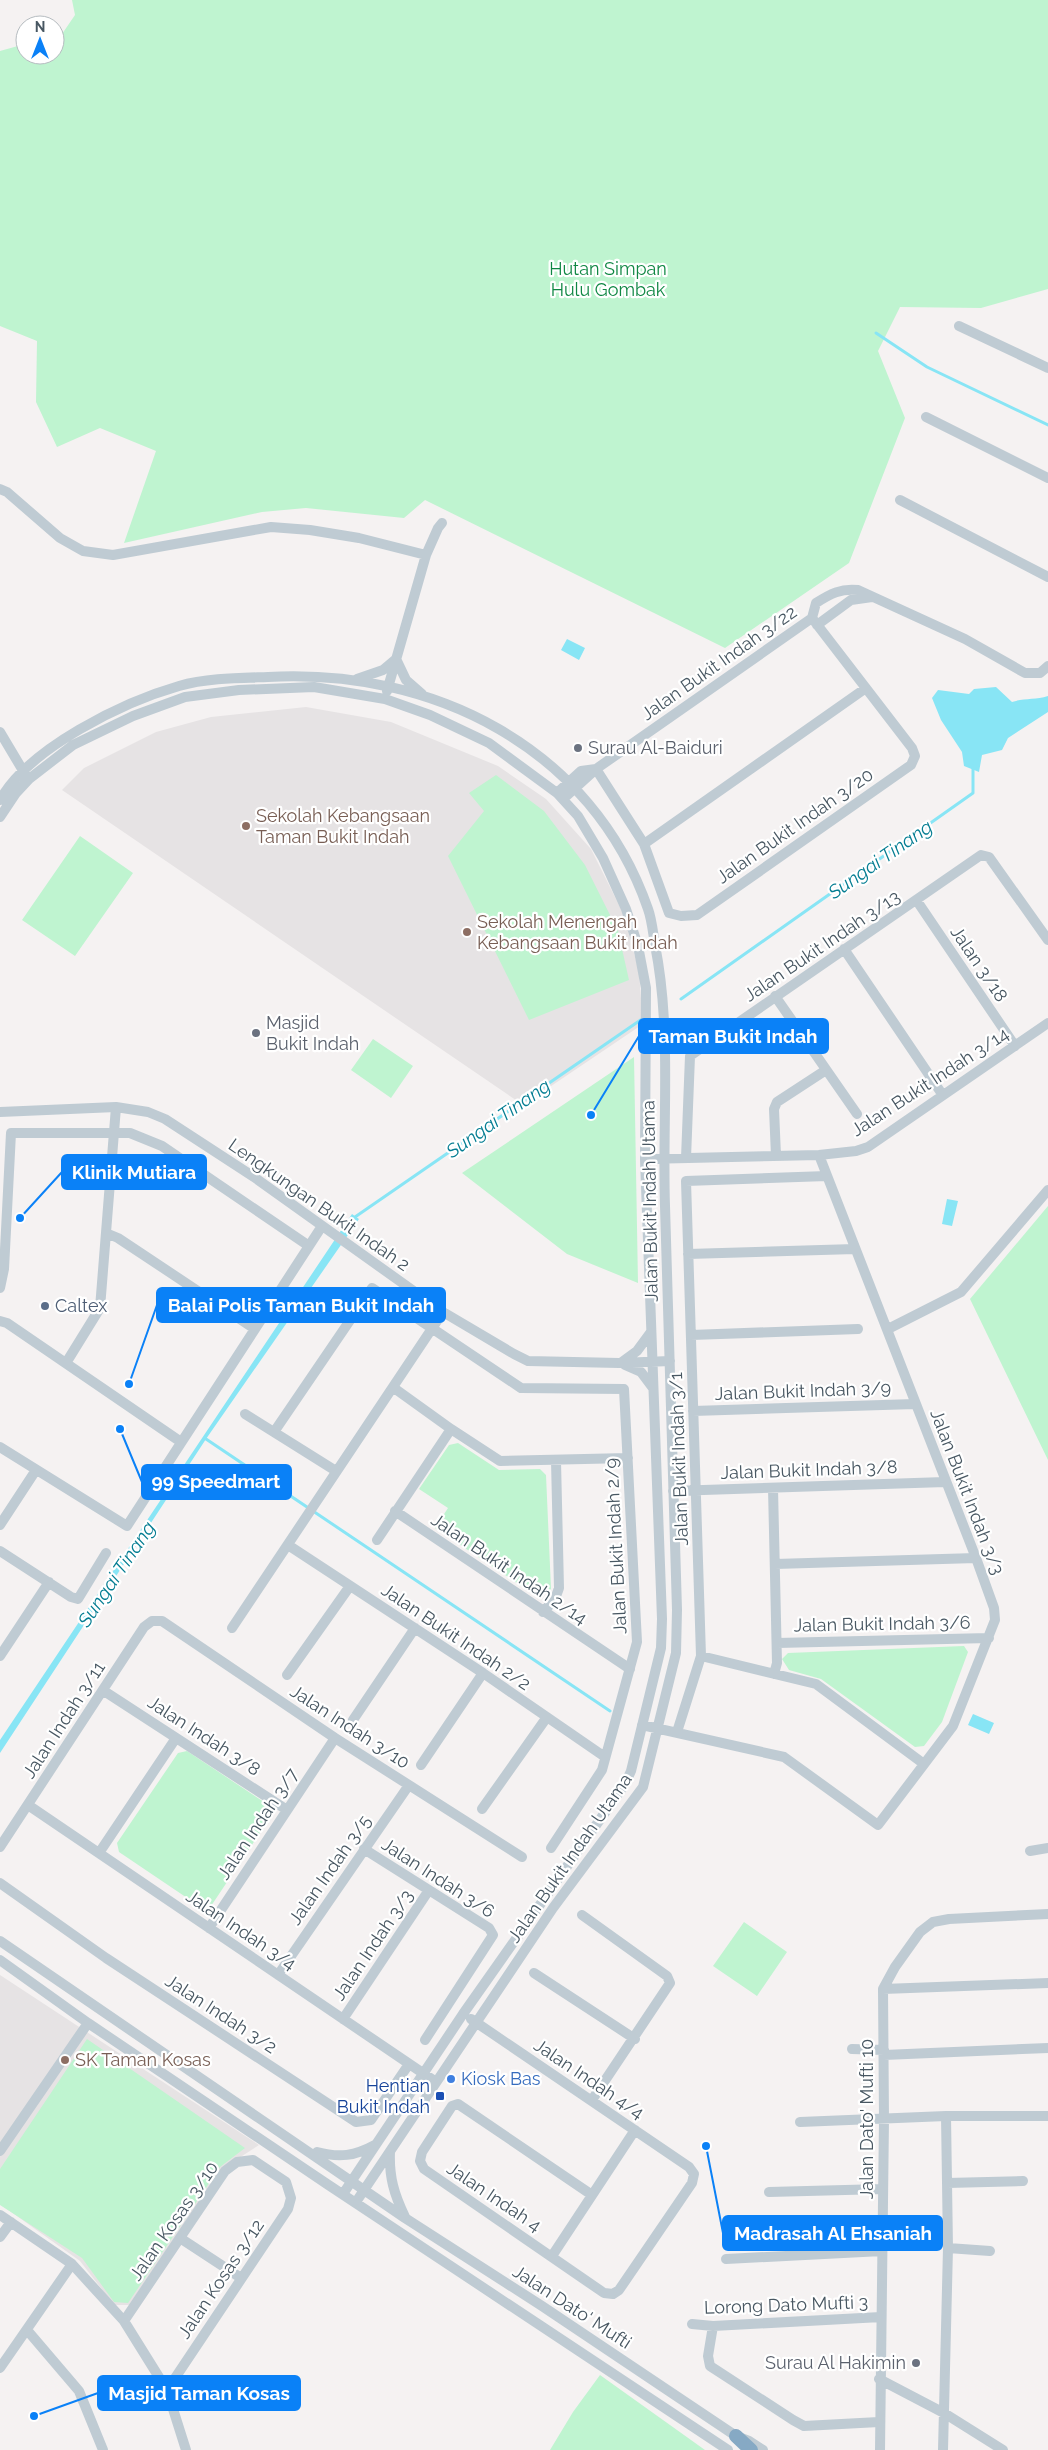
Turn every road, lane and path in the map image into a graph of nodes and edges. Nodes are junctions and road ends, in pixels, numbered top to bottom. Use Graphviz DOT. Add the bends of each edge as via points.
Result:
graph roads {
  1 [pos="959,326"];
  2 [pos="1048,368"];
  3 [pos="926,417"];
  4 [pos="1048,478"];
  5 [pos="0,489"];
  6 [pos="900,500"];
  7 [pos="442,523"];
  8 [pos="426,555"];
  9 [pos="1048,577"];
  10 [pos="875,598"];
  11 [pos="815,621"];
  12 [pos="396,660"];
  13 [pos="1048,666"];
  14 [pos="355,679"];
  15 [pos="389,686"];
  16 [pos="866,688"];
  17 [pos="422,695"];
  18 [pos="385,699"];
  19 [pos="0,732"];
  20 [pos="596,769"];
  21 [pos="25,774"];
  22 [pos="572,785"];
  23 [pos="560,796"];
  24 [pos="0,800"];
  25 [pos="0,818"];
  26 [pos="644,844"];
  27 [pos="917,901"];
  28 [pos="1048,940"];
  29 [pos="844,949"];
  30 [pos="775,996"];
  31 [pos="1048,1023"];
  32 [pos="1015,1046"];
  33 [pos="826,1070"];
  34 [pos="942,1094"];
  35 [pos="116,1107"];
  36 [pos="0,1108"];
  37 [pos="11,1112"];
  38 [pos="0,1113"];
  39 [pos="857,1114"];
  40 [pos="114,1132"];
  41 [pos="819,1155"];
  42 [pos="776,1156"];
  43 [pos="686,1158"];
  44 [pos="645,1159"];
  45 [pos="664,1159"];
  46 [pos="827,1176"];
  47 [pos="1048,1190"];
  48 [pos="322,1226"];
  49 [pos="106,1233"];
  50 [pos="309,1246"];
  51 [pos="855,1249"];
  52 [pos="688,1254"];
  53 [pos="0,1288"];
  54 [pos="443,1312"];
  55 [pos="0,1321"];
  56 [pos="432,1328"];
  57 [pos="255,1329"];
  58 [pos="858,1329"];
  59 [pos="888,1329"];
  60 [pos="651,1332"];
  61 [pos="691,1335"];
  62 [pos="670,1361"];
  63 [pos="652,1362"];
  64 [pos="66,1363"];
  65 [pos="619,1363"];
  66 [pos="394,1388"];
  67 [pos="654,1389"];
  68 [pos="914,1404"];
  69 [pos="693,1411"];
  70 [pos="245,1414"];
  71 [pos="451,1429"];
  72 [pos="274,1432"];
  73 [pos="181,1442"];
  74 [pos="0,1447"];
  75 [pos="628,1458"];
  76 [pos="556,1461"];
  77 [pos="36,1470"];
  78 [pos="336,1472"];
  79 [pos="945,1482"];
  80 [pos="773,1488"];
  81 [pos="696,1490"];
  82 [pos="673,1491"];
  83 [pos="396,1512"];
  84 [pos="0,1525"];
  85 [pos="377,1540"];
  86 [pos="288,1545"];
  87 [pos="0,1551"];
  88 [pos="106,1553"];
  89 [pos="976,1558"];
  90 [pos="775,1564"];
  91 [pos="49,1582"];
  92 [pos="350,1586"];
  93 [pos="543,1612"];
  94 [pos="162,1621"];
  95 [pos="232,1628"];
  96 [pos="415,1628"];
  97 [pos="989,1638"];
  98 [pos="777,1643"];
  99 [pos="0,1656"];
  100 [pos="701,1656"];
  101 [pos="630,1669"];
  102 [pos="483,1673"];
  103 [pos="774,1674"];
  104 [pos="287,1675"];
  105 [pos="104,1691"];
  106 [pos="547,1717"];
  107 [pos="353,1720"];
  108 [pos="642,1725"];
  109 [pos="658,1728"];
  110 [pos="677,1732"];
  111 [pos="176,1738"];
  112 [pos="335,1738"];
  113 [pos="605,1757"];
  114 [pos="924,1764"];
  115 [pos="421,1765"];
  116 [pos="409,1785"];
  117 [pos="28,1805"];
  118 [pos="482,1809"];
  119 [pos="288,1810"];
  120 [pos="0,1847"];
  121 [pos="550,1848"];
  122 [pos="1048,1848"];
  123 [pos="364,1849"];
  124 [pos="1030,1850"];
  125 [pos="99,1853"];
  126 [pos="522,1857"];
  127 [pos="0,1883"];
  128 [pos="429,1890"];
  129 [pos="1048,1914"];
  130 [pos="582,1915"];
  131 [pos="209,1928"];
  132 [pos="0,1941"];
  133 [pos="0,1960"];
  134 [pos="534,1973"];
  135 [pos="278,1975"];
  136 [pos="1048,1984"];
  137 [pos="883,1989"];
  138 [pos="464,2014"];
  139 [pos="344,2019"];
  140 [pos="475,2022"];
  141 [pos="88,2023"];
  142 [pos="634,2039"];
  143 [pos="425,2040"];
  144 [pos="1048,2048"];
  145 [pos="852,2049"];
  146 [pos="884,2052"];
  147 [pos="409,2064"];
  148 [pos="424,2074"];
  149 [pos="436,2082"];
  150 [pos="592,2100"];
  151 [pos="946,2116"];
  152 [pos="1048,2116"];
  153 [pos="884,2119"];
  154 [pos="800,2122"];
  155 [pos="636,2130"];
  156 [pos="377,2144"];
  157 [pos="309,2150"];
  158 [pos="0,2151"];
  159 [pos="390,2151"];
  160 [pos="352,2180"];
  161 [pos="1023,2180"];
  162 [pos="286,2182"];
  163 [pos="947,2183"];
  164 [pos="364,2189"];
  165 [pos="883,2189"];
  166 [pos="769,2192"];
  167 [pos="343,2194"];
  168 [pos="592,2195"];
  169 [pos="356,2202"];
  170 [pos="0,2215"];
  171 [pos="405,2218"];
  172 [pos="11,2222"];
  173 [pos="0,2237"];
  174 [pos="180,2238"];
  175 [pos="948,2248"];
  176 [pos="882,2251"];
  177 [pos="990,2252"];
  178 [pos="552,2256"];
  179 [pos="726,2259"];
  180 [pos="72,2264"];
  181 [pos="241,2278"];
  182 [pos="613,2294"];
  183 [pos="880,2317"];
  184 [pos="124,2321"];
  185 [pos="692,2324"];
  186 [pos="713,2326"];
  187 [pos="27,2330"];
  188 [pos="0,2368"];
  189 [pos="879,2380"];
  190 [pos="167,2390"];
  191 [pos="944,2414"];
  192 [pos="879,2422"];
  193 [pos="736,2436"];
  194 [pos="103,2450"];
  195 [pos="186,2450"];
  196 [pos="728,2450"];
  197 [pos="751,2450"];
  198 [pos="763,2450"];
  199 [pos="880,2450"];
  200 [pos="943,2450"];
  201 [pos="1003,2450"];
  1 -- 2 [label="street"];
  3 -- 4 [label="street"];
  5 -- 8 [label="street" via="60,538 83,551 113,555 271,528 359,538"];
  6 -- 9 [label="street"];
  7 -- 8 [label="street"];
  8 -- 12 [label="street"];
  10 -- 11 [label="street, Jalan Bukit Indah 3/22" via="851,600"];
  10 -- 11 [label="street" via="858,590 838,591 816,603"];
  10 -- 13 [label="street" via="965,639 1025,673 1040,673"];
  11 -- 16 [label="street"];
  11 -- 20 [label="street, Jalan Bukit Indah 3/22"];
  12 -- 14 [label="street" via="384,670"];
  12 -- 15 [label="street"];
  12 -- 17 [label="street" via="406,680"];
  14 -- 15 [label="street, Jalan Bukit Indah Utama"];
  14 -- 21 [label="street, Jalan Bukit Indah Utama" via="278,676 180,686 71,734"];
  15 -- 17 [label="street, Jalan Bukit Indah Utama"];
  15 -- 18 [label="street"];
  16 -- 26 [label="street"];
  16 -- 26 [label="street, Jalan Bukit Indah 3/20" via="912,748 915,756 912,764 697,914 681,916 669,913"];
  17 -- 22 [label="street, Jalan Bukit Indah Utama" via="496,727 532,748"];
  18 -- 21 [label="street, Jalan Bukit Indah Utama" via="314,688 239,690 185,697 133,716 73,744"];
  18 -- 23 [label="street, Jalan Bukit Indah Utama" via="430,715 489,743"];
  19 -- 21 [label="street"];
  20 -- 22 [label="street, Jalan Bukit Indah 3/22" via="581,771"];
  20 -- 26 [label="street"];
  21 -- 24 [label="street, Jalan Bukit Indah Utama" via="8,785"];
  21 -- 25 [label="street, Jalan Bukit Indah Utama"];
  22 -- 23 [label="street, Jalan Bukit Indah 3/22"];
  22 -- 45 [label="street, Jalan Bukit Indah Utama" via="594,810 621,851 649,910 663,986"];
  23 -- 44 [label="street, Jalan Bukit Indah Utama" via="578,816 603,858 626,909 638,946 646,988"];
  27 -- 28 [label="street, Jalan Bukit Indah 3/13" via="981,855 989,857"];
  27 -- 29 [label="street, Jalan Bukit Indah 3/13"];
  27 -- 32 [label="street, Jalan 3/18"];
  29 -- 30 [label="street, Jalan Bukit Indah 3/13"];
  29 -- 34 [label="street"];
  30 -- 33 [label="street"];
  30 -- 43 [label="street, Jalan Bukit Indah 3/13" via="690,1056"];
  31 -- 32 [label="street, Jalan Bukit Indah 3/14"];
  32 -- 34 [label="street, Jalan Bukit Indah 3/14"];
  33 -- 39 [label="street"];
  33 -- 42 [label="street" via="777,1102 774,1109"];
  34 -- 41 [label="street, Jalan Bukit Indah 3/14" via="868,1147"];
  35 -- 37 [label="street, Lengkungan Bukit Indah 2"];
  35 -- 40 [label="street"];
  35 -- 48 [label="street, Lengkungan Bukit Indah 2" via="148,1112 165,1120 254,1177"];
  36 -- 37 [label="street"];
  37 -- 38 [label="street, Lengkungan Bukit Indah 2"];
  40 -- 49 [label="street"];
  40 -- 50 [label="street" via="130,1133 162,1146"];
  40 -- 53 [label="street" via="11,1133 4,1269"];
  41 -- 42 [label="street, Jalan Bukit Indah 3/14"];
  41 -- 46 [label="street, Jalan Bukit Indah 3/3"];
  42 -- 43 [label="street, Jalan Bukit Indah 3/14"];
  43 -- 45 [label="street, Jalan Bukit Indah 3/14"];
  44 -- 45 [label="street, Jalan Bukit Indah 3/14"];
  44 -- 60 [label="street, Jalan Bukit Indah Utama"];
  45 -- 62 [label="street, Jalan Bukit Indah Utama"];
  46 -- 51 [label="street, Jalan Bukit Indah 3/3"];
  46 -- 52 [label="street, Jalan Bukit Indah 3/1" via="686,1181"];
  47 -- 59 [label="street" via="961,1292"];
  48 -- 50 [label="street"];
  48 -- 54 [label="street, Lengkungan Bukit Indah 2"];
  49 -- 57 [label="street"];
  49 -- 64 [label="street" via="100,1308"];
  50 -- 57 [label="street"];
  51 -- 52 [label="street"];
  51 -- 59 [label="street, Jalan Bukit Indah 3/3"];
  52 -- 61 [label="street, Jalan Bukit Indah 3/1"];
  54 -- 56 [label="street"];
  54 -- 65 [label="street, Lengkungan Bukit Indah 2" via="528,1361"];
  55 -- 64 [label="street" via="8,1323"];
  56 -- 66 [label="street"];
  56 -- 72 [label="street" via="372,1288"];
  56 -- 75 [label="street, Jalan Bukit Indah 2/9" via="521,1388 624,1389"];
  57 -- 73 [label="street"];
  58 -- 61 [label="street"];
  59 -- 68 [label="street, Jalan Bukit Indah 3/3"];
  60 -- 63 [label="street, Jalan Bukit Indah Utama"];
  60 -- 65 [label="street" via="637,1351"];
  61 -- 69 [label="street, Jalan Bukit Indah 3/1"];
  62 -- 63 [label="street, Lengkungan Bukit Indah 2"];
  62 -- 82 [label="street, Jalan Bukit Indah Utama"];
  63 -- 65 [label="street, Lengkungan Bukit Indah 2"];
  63 -- 67 [label="street, Jalan Bukit Indah Utama"];
  64 -- 73 [label="street"];
  65 -- 67 [label="street" via="641,1372"];
  66 -- 71 [label="street"];
  66 -- 78 [label="street"];
  67 -- 108 [label="street, Jalan Bukit Indah Utama" via="661,1648"];
  68 -- 69 [label="street, Jalan Bukit Indah 3/9"];
  68 -- 79 [label="street, Jalan Bukit Indah 3/3"];
  69 -- 81 [label="street, Jalan Bukit Indah 3/1"];
  70 -- 72 [label="street"];
  71 -- 76 [label="street" via="500,1461"];
  71 -- 83 [label="street"];
  72 -- 78 [label="street"];
  73 -- 77 [label="street" via="127,1526"];
  74 -- 77 [label="street"];
  75 -- 76 [label="street"];
  75 -- 101 [label="street, Jalan Bukit Indah 2/9" via="637,1642"];
  76 -- 93 [label="street" via="559,1588 555,1599"];
  77 -- 84 [label="street"];
  78 -- 86 [label="street"];
  79 -- 80 [label="street, Jalan Bukit Indah 3/8"];
  79 -- 89 [label="street, Jalan Bukit Indah 3/3"];
  80 -- 81 [label="street, Jalan Bukit Indah 3/8"];
  80 -- 90 [label="street"];
  81 -- 82 [label="street, Jalan Bukit Indah 3/8"];
  81 -- 100 [label="street, Jalan Bukit Indah 3/1"];
  82 -- 109 [label="street, Jalan Bukit Indah Utama" via="676,1653"];
  83 -- 85 [label="street"];
  83 -- 93 [label="street, Jalan Bukit Indah 2/14"];
  86 -- 92 [label="street, Jalan Bukit Indah 2/2"];
  86 -- 95 [label="street"];
  87 -- 91 [label="street"];
  88 -- 91 [label="street" via="78,1599"];
  89 -- 90 [label="street"];
  89 -- 97 [label="street, Jalan Bukit Indah 3/3" via="994,1608 995,1620"];
  90 -- 98 [label="street"];
  91 -- 99 [label="street"];
  92 -- 96 [label="street, Jalan Bukit Indah 2/2"];
  92 -- 104 [label="street"];
  93 -- 101 [label="street, Jalan Bukit Indah 2/14"];
  94 -- 105 [label="street, Jalan Indah 3/11" via="152,1621 144,1627"];
  94 -- 112 [label="street, Jalan Indah 3/10"];
  96 -- 102 [label="street, Jalan Bukit Indah 2/2"];
  96 -- 107 [label="street"];
  97 -- 98 [label="street, Jalan Bukit Indah 3/6"];
  97 -- 114 [label="street, Jalan Bukit Indah 3/3" via="953,1726"];
  98 -- 103 [label="street"];
  100 -- 103 [label="street"];
  100 -- 110 [label="street, Jalan Bukit Indah 3/1"];
  101 -- 113 [label="street, Jalan Bukit Indah 2/9"];
  102 -- 106 [label="street, Jalan Bukit Indah 2/2"];
  102 -- 115 [label="street"];
  103 -- 114 [label="street" via="816,1684"];
  105 -- 111 [label="street, Jalan Indah 3/8"];
  105 -- 117 [label="street, Jalan Indah 3/11"];
  106 -- 113 [label="street, Jalan Bukit Indah 2/2"];
  106 -- 118 [label="street"];
  108 -- 109 [label="street"];
  108 -- 138 [label="street, Jalan Bukit Indah Utama" via="625,1784"];
  109 -- 110 [label="street"];
  109 -- 140 [label="street, Jalan Bukit Indah Utama" via="643,1787 553,1908"];
  110 -- 114 [label="street, Jalan Bukit Indah 3/3" via="784,1757 878,1825"];
  111 -- 119 [label="street, Jalan Indah 3/8"];
  111 -- 125 [label="street"];
  112 -- 116 [label="street, Jalan Indah 3/10"];
  112 -- 119 [label="street, Jalan Indah 3/7"];
  113 -- 121 [label="street, Jalan Bukit Indah 2/9" via="602,1770"];
  116 -- 123 [label="street, Jalan Indah 3/5"];
  116 -- 126 [label="street, Jalan Indah 3/10"];
  117 -- 120 [label="street, Jalan Indah 3/11"];
  117 -- 125 [label="street, Jalan Indah 3/4"];
  119 -- 131 [label="street, Jalan Indah 3/7"];
  122 -- 124 [label="street"];
  123 -- 128 [label="street, Jalan Indah 3/6"];
  123 -- 135 [label="street, Jalan Indah 3/5"];
  125 -- 131 [label="street, Jalan Indah 3/4"];
  127 -- 147 [label="street, Jalan Indah 3/2" via="106,1958 356,2122 371,2120"];
  128 -- 139 [label="street, Jalan Indah 3/3"];
  128 -- 143 [label="street, Jalan Indah 3/6" via="489,1928 493,1935"];
  129 -- 137 [label="street" via="933,1922 906,1950"];
  130 -- 142 [label="street" via="667,1976 670,1983"];
  131 -- 135 [label="street, Jalan Indah 3/4"];
  132 -- 157 [label="street"];
  133 -- 141 [label="street"];
  134 -- 142 [label="street"];
  135 -- 139 [label="street, Jalan Indah 3/4"];
  136 -- 137 [label="street"];
  137 -- 146 [label="street, Jalan Dato' Mufti 10"];
  138 -- 140 [label="street, Jalan Indah 4/4"];
  138 -- 148 [label="street, Jalan Bukit Indah Utama"];
  139 -- 147 [label="street, Jalan Indah 3/4"];
  140 -- 149 [label="street, Jalan Bukit Indah Utama"];
  140 -- 150 [label="street, Jalan Indah 4/4"];
  141 -- 158 [label="street"];
  141 -- 167 [label="street"];
  142 -- 150 [label="street"];
  144 -- 146 [label="street"];
  145 -- 146 [label="street"];
  146 -- 153 [label="street, Jalan Dato' Mufti 10"];
  147 -- 148 [label="street, Jalan Indah 3/4"];
  148 -- 149 [label="street, Jalan Indah 3/4"];
  148 -- 156 [label="street, Jalan Bukit Indah Utama"];
  149 -- 159 [label="street, Jalan Bukit Indah Utama"];
  150 -- 155 [label="street, Jalan Indah 4/4"];
  151 -- 152 [label="street"];
  151 -- 153 [label="street"];
  151 -- 163 [label="street"];
  153 -- 154 [label="street"];
  153 -- 165 [label="street, Jalan Dato' Mufti 10"];
  155 -- 168 [label="street"];
  155 -- 182 [label="street, Jalan Indah 4/4" via="689,2167 694,2174 620,2290"];
  156 -- 157 [label="street" via="358,2154 334,2157"];
  156 -- 160 [label="street, Jalan Bukit Indah Utama"];
  157 -- 160 [label="street"];
  159 -- 164 [label="street, Jalan Bukit Indah Utama"];
  159 -- 171 [label="street" via="389,2175 393,2193"];
  160 -- 164 [label="street"];
  160 -- 167 [label="street, Jalan Bukit Indah Utama"];
  161 -- 163 [label="street"];
  162 -- 174 [label="street, Jalan Kosas 3/10" via="254,2160 237,2162 224,2171"];
  162 -- 181 [label="street, Jalan Kosas 3/12" via="291,2198 288,2209"];
  163 -- 175 [label="street"];
  164 -- 169 [label="street, Jalan Bukit Indah Utama"];
  164 -- 171 [label="street, Jalan Dato' Mufti"];
  165 -- 166 [label="street"];
  165 -- 176 [label="street, Jalan Dato' Mufti 10"];
  167 -- 169 [label="street"];
  168 -- 178 [label="street"];
  168 -- 178 [label="street, Jalan Indah 4" via="458,2104 452,2106 422,2152 420,2161 424,2169"];
  169 -- 196 [label="street, Jalan Dato' Mufti"];
  170 -- 172 [label="street"];
  171 -- 193 [label="street, Jalan Dato' Mufti"];
  172 -- 173 [label="street"];
  172 -- 180 [label="street"];
  174 -- 181 [label="street"];
  174 -- 184 [label="street, Jalan Kosas 3/10"];
  175 -- 177 [label="street"];
  175 -- 191 [label="street"];
  176 -- 179 [label="street"];
  176 -- 183 [label="street, Jalan Dato' Mufti 10"];
  178 -- 182 [label="street, Jalan Indah 4" via="604,2293"];
  180 -- 184 [label="street"];
  180 -- 187 [label="street"];
  181 -- 190 [label="street, Jalan Kosas 3/12"];
  183 -- 186 [label="street, Lorong Dato Mufti 3"];
  183 -- 189 [label="street, Jalan Dato' Mufti 10"];
  184 -- 190 [label="street"];
  185 -- 186 [label="street, Lorong Dato Mufti 3"];
  186 -- 192 [label="street" via="708,2356 710,2366 793,2420 804,2426"];
  187 -- 188 [label="street"];
  187 -- 194 [label="street" via="79,2391"];
  189 -- 191 [label="street"];
  189 -- 192 [label="street, Jalan Dato' Mufti 10"];
  190 -- 195 [label="street"];
  191 -- 200 [label="street"];
  191 -- 201 [label="street"];
  192 -- 199 [label="street, Jalan Dato' Mufti 10"];
  193 -- 197 [label="highway"];
  193 -- 198 [label="street, Jalan Dato' Mufti"];
}
